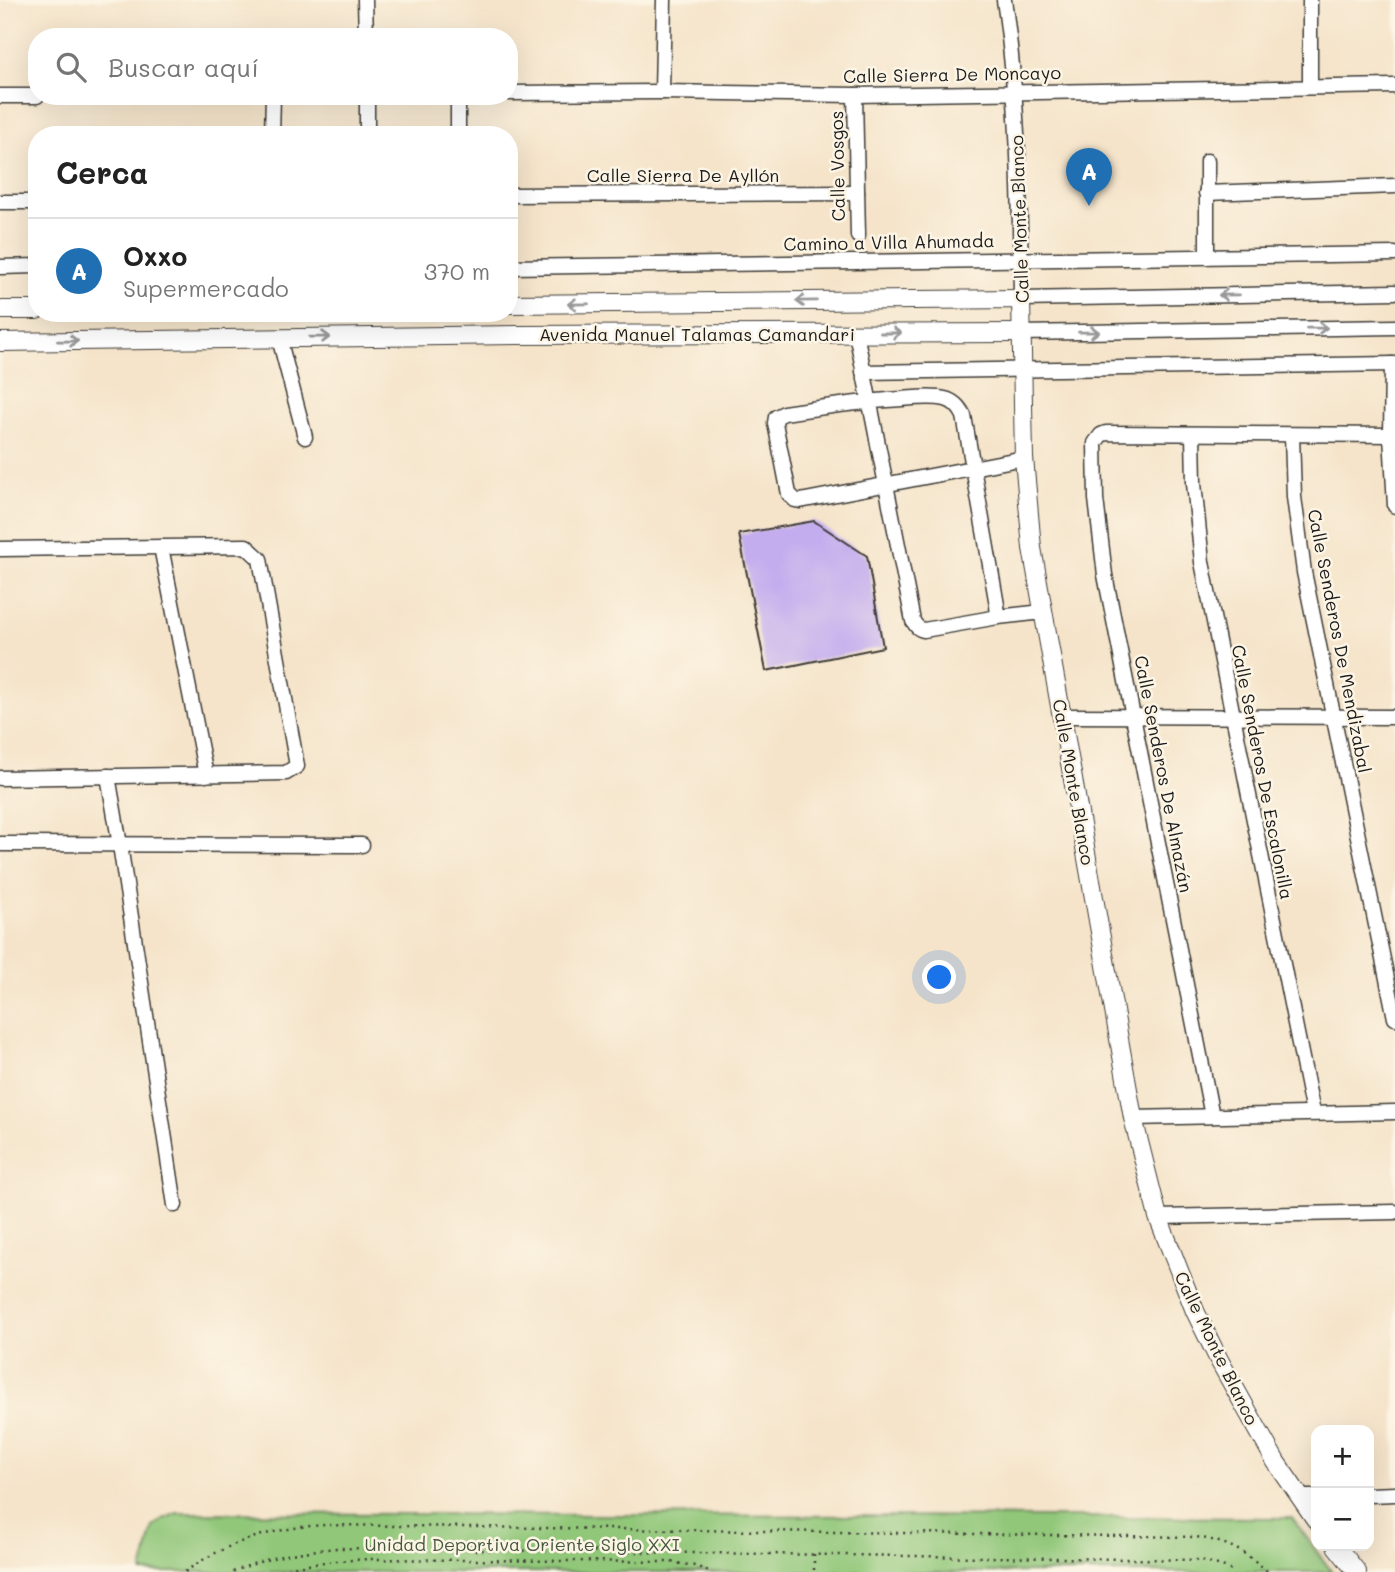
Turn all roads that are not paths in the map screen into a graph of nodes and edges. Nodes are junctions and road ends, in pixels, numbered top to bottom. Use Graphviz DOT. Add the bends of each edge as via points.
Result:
graph roads {
  1 [pos="365,0"];
  2 [pos="664,0"];
  3 [pos="1004,0"];
  4 [pos="1310,0"];
  5 [pos="366,28"];
  6 [pos="1395,86"];
  7 [pos="1310,87"];
  8 [pos="662,92"];
  9 [pos="1015,92"];
  10 [pos="518,93"];
  11 [pos="855,95"];
  12 [pos="0,96"];
  13 [pos="28,96"];
  14 [pos="273,105"];
  15 [pos="367,105"];
  16 [pos="458,105"];
  17 [pos="272,126"];
  18 [pos="367,126"];
  19 [pos="458,126"];
  20 [pos="1206,161"];
  21 [pos="1395,186"];
  22 [pos="857,192"];
  23 [pos="1206,193"];
  24 [pos="518,195"];
  25 [pos="0,202"];
  26 [pos="28,202"];
  27 [pos="858,236"];
  28 [pos="1395,254"];
  29 [pos="1206,257"];
  30 [pos="1021,260"];
  31 [pos="0,267"];
  32 [pos="28,267"];
  33 [pos="518,267"];
  34 [pos="1395,292"];
  35 [pos="1021,299"];
  36 [pos="518,304"];
  37 [pos="0,310"];
  38 [pos="28,310"];
  39 [pos="1395,327"];
  40 [pos="856,333"];
  41 [pos="1021,333"];
  42 [pos="279,338"];
  43 [pos="0,342"];
  44 [pos="1393,364"];
  45 [pos="1022,369"];
  46 [pos="863,372"];
  47 [pos="869,401"];
  48 [pos="1193,435"];
  49 [pos="1292,435"];
  50 [pos="1393,435"];
  51 [pos="305,437"];
  52 [pos="1024,458"];
  53 [pos="973,468"];
  54 [pos="886,484"];
  55 [pos="1395,506"];
  56 [pos="161,547"];
  57 [pos="0,549"];
  58 [pos="1042,612"];
  59 [pos="998,617"];
  60 [pos="1063,716"];
  61 [pos="1133,717"];
  62 [pos="1233,717"];
  63 [pos="1334,717"];
  64 [pos="1395,717"];
  65 [pos="206,775"];
  66 [pos="108,776"];
  67 [pos="0,778"];
  68 [pos="0,844"];
  69 [pos="120,845"];
  70 [pos="362,845"];
  71 [pos="1395,1018"];
  72 [pos="1395,1112"];
  73 [pos="1313,1113"];
  74 [pos="1212,1116"];
  75 [pos="1133,1118"];
  76 [pos="175,1205"];
  77 [pos="1395,1212"];
  78 [pos="1158,1217"];
  79 [pos="1395,1494"];
  80 [pos="1374,1495"];
  81 [pos="1308,1497"];
  82 [pos="1340,1551"];
  83 [pos="1357,1572"];
  1 -- 5 [label="street"];
  2 -- 8 [label="street"];
  3 -- 9 [label="street, Calle Monte Blanco"];
  4 -- 7 [label="street"];
  6 -- 7 [label="street, Calle Sierra De Moncayo"];
  7 -- 9 [label="street, Calle Sierra De Moncayo"];
  8 -- 10 [label="street, Calle Sierra De Moncayo"];
  8 -- 11 [label="street, Calle Sierra De Moncayo"];
  9 -- 11 [label="street, Calle Sierra De Moncayo"];
  9 -- 30 [label="street, Calle Monte Blanco"];
  11 -- 22 [label="street, Calle Vosgos"];
  12 -- 13 [label="street"];
  14 -- 17 [label="street"];
  15 -- 18 [label="street"];
  16 -- 19 [label="street"];
  20 -- 23 [label="street"];
  21 -- 23 [label="street"];
  22 -- 24 [label="street, Calle Sierra De Ayllón"];
  22 -- 27 [label="street, Calle Vosgos"];
  23 -- 29 [label="street"];
  25 -- 26 [label="street"];
  28 -- 29 [label="street, Camino a Villa Ahumada"];
  29 -- 30 [label="street, Camino a Villa Ahumada"];
  30 -- 33 [label="street, Camino a Villa Ahumada"];
  30 -- 35 [label="street, Calle Monte Blanco"];
  31 -- 32 [label="street"];
  34 -- 35 [label="street, Avenida Manuel Talamas Camandari, one-way"];
  35 -- 36 [label="main road, Avenida Manuel Talamas Camandari, one-way"];
  35 -- 41 [label="main road, Calle Monte Blanco"];
  37 -- 38 [label="main road"];
  41 -- 39 [label="street, Avenida Manuel Talamas Camandari, one-way"];
  40 -- 41 [label="main road, Avenida Manuel Talamas Camandari, one-way"];
  42 -- 40 [label="main road, Avenida Manuel Talamas Camandari, one-way"];
  40 -- 46 [label="street"];
  41 -- 45 [label="main road, Calle Monte Blanco"];
  43 -- 42 [label="main road, Avenida Manuel Talamas Camandari, one-way"];
  42 -- 51 [label="street"];
  44 -- 45 [label="street"];
  44 -- 50 [label="street"];
  45 -- 46 [label="street"];
  45 -- 52 [label="main road, Calle Monte Blanco"];
  46 -- 47 [label="street"];
  47 -- 53 [label="street" via="944,399 956,405 964,416"];
  47 -- 54 [label="street"];
  47 -- 54 [label="street" via="779,414 775,422 779,447 789,494 795,500"];
  48 -- 49 [label="street"];
  48 -- 61 [label="street, Calle Senderos De Almazán" via="1106,433 1094,447 1105,575"];
  48 -- 62 [label="street, Calle Senderos De Escalonilla" via="1202,562"];
  49 -- 50 [label="street"];
  49 -- 63 [label="street, Calle Senderos De Mendizabal" via="1298,534"];
  50 -- 55 [label="street"];
  52 -- 53 [label="street"];
  52 -- 58 [label="main road, Calle Monte Blanco"];
  53 -- 54 [label="street"];
  53 -- 59 [label="street"];
  54 -- 59 [label="street" via="915,626 924,630"];
  56 -- 57 [label="street"];
  56 -- 65 [label="street"];
  56 -- 65 [label="street" via="246,546 260,559 297,766 286,774"];
  58 -- 59 [label="street"];
  58 -- 60 [label="main road, Calle Monte Blanco"];
  60 -- 61 [label="street"];
  60 -- 75 [label="main road, Calle Monte Blanco"];
  61 -- 62 [label="street"];
  61 -- 74 [label="street, Calle Senderos De Almazán"];
  62 -- 63 [label="street"];
  62 -- 73 [label="street, Calle Senderos De Escalonilla"];
  63 -- 64 [label="street"];
  63 -- 71 [label="street, Calle Senderos De Mendizabal"];
  65 -- 66 [label="street"];
  66 -- 67 [label="street"];
  66 -- 69 [label="street"];
  68 -- 69 [label="street"];
  69 -- 70 [label="street"];
  69 -- 76 [label="street"];
  72 -- 73 [label="street"];
  73 -- 74 [label="street"];
  74 -- 75 [label="street"];
  75 -- 78 [label="main road, Calle Monte Blanco"];
  77 -- 78 [label="street"];
  78 -- 81 [label="main road, Calle Monte Blanco" via="1219,1360 1276,1462"];
  79 -- 80 [label="street"];
  82 -- 83 [label="main road"];
}
